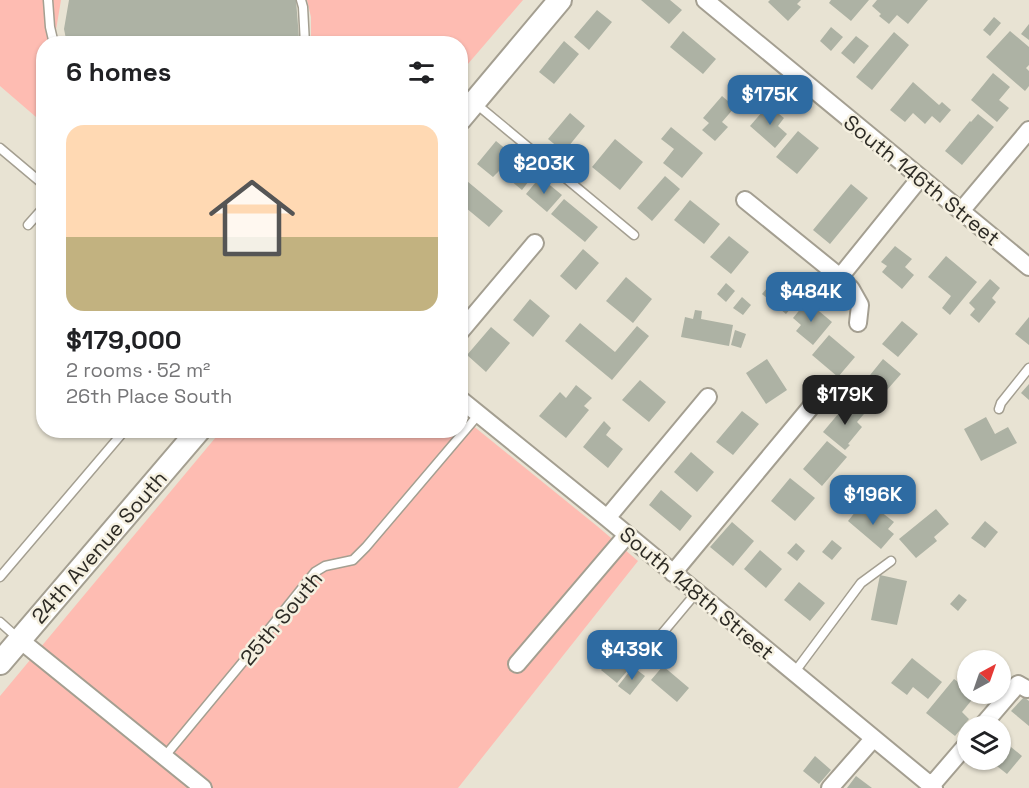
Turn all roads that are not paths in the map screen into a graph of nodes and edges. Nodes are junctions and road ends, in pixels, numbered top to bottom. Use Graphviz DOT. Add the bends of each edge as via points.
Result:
graph roads {
  1 [pos="48,0"];
  2 [pos="300,0"];
  3 [pos="560,0"];
  4 [pos="705,0"];
  5 [pos="52,36"];
  6 [pos="305,36"];
  7 [pos="468,110"];
  8 [pos="468,112"];
  9 [pos="1029,129"];
  10 [pos="0,148"];
  11 [pos="36,178"];
  12 [pos="920,178"];
  13 [pos="745,200"];
  14 [pos="961,211"];
  15 [pos="36,216"];
  16 [pos="28,225"];
  17 [pos="634,235"];
  18 [pos="535,243"];
  19 [pos="1029,267"];
  20 [pos="840,277"];
  21 [pos="468,323"];
  22 [pos="858,323"];
  23 [pos="1029,368"];
  24 [pos="708,397"];
  25 [pos="468,405"];
  26 [pos="810,408"];
  27 [pos="999,409"];
  28 [pos="479,414"];
  29 [pos="468,427"];
  30 [pos="118,438"];
  31 [pos="192,438"];
  32 [pos="459,438"];
  33 [pos="607,518"];
  34 [pos="627,535"];
  35 [pos="891,561"];
  36 [pos="673,573"];
  37 [pos="0,577"];
  38 [pos="696,593"];
  39 [pos="0,622"];
  40 [pos="20,640"];
  41 [pos="645,654"];
  42 [pos="0,663"];
  43 [pos="517,664"];
  44 [pos="794,673"];
  45 [pos="1027,689"];
  46 [pos="991,716"];
  47 [pos="873,739"];
  48 [pos="165,756"];
  49 [pos="957,756"];
  50 [pos="932,787"];
  51 [pos="203,788"];
  52 [pos="830,788"];
  1 -- 5 [label="lane"];
  2 -- 6 [label="lane"];
  3 -- 7 [label="street"];
  4 -- 12 [label="street, South 146th Street"];
  8 -- 17 [label="lane"];
  9 -- 14 [label="street"];
  10 -- 11 [label="lane"];
  12 -- 14 [label="street, South 146th Street"];
  12 -- 20 [label="street"];
  13 -- 20 [label="street"];
  14 -- 19 [label="street, South 146th Street"];
  15 -- 16 [label="lane"];
  18 -- 21 [label="street"];
  20 -- 22 [label="street" via="860,305"];
  23 -- 27 [label="lane"];
  24 -- 33 [label="street"];
  25 -- 28 [label="street, South 148th Street"];
  26 -- 36 [label="street"];
  28 -- 29 [label="lane, 25th South"];
  28 -- 33 [label="street, South 148th Street"];
  30 -- 37 [label="lane"];
  31 -- 40 [label="street, 24th Avenue South"];
  32 -- 48 [label="lane, 25th South" via="366,548 353,560 325,566 315,573"];
  33 -- 34 [label="street, South 148th Street"];
  34 -- 36 [label="street, South 148th Street"];
  34 -- 43 [label="street"];
  35 -- 44 [label="lane" via="861,583"];
  36 -- 38 [label="street, South 148th Street"];
  38 -- 41 [label="lane"];
  38 -- 44 [label="street, South 148th Street"];
  39 -- 40 [label="lane"];
  40 -- 42 [label="street, 24th Avenue South"];
  40 -- 48 [label="street"];
  44 -- 47 [label="street, South 148th Street"];
  45 -- 46 [label="street" via="1018,684"];
  47 -- 50 [label="street, South 148th Street"];
  47 -- 52 [label="street"];
  48 -- 51 [label="street"];
  49 -- 50 [label="street"];
}
